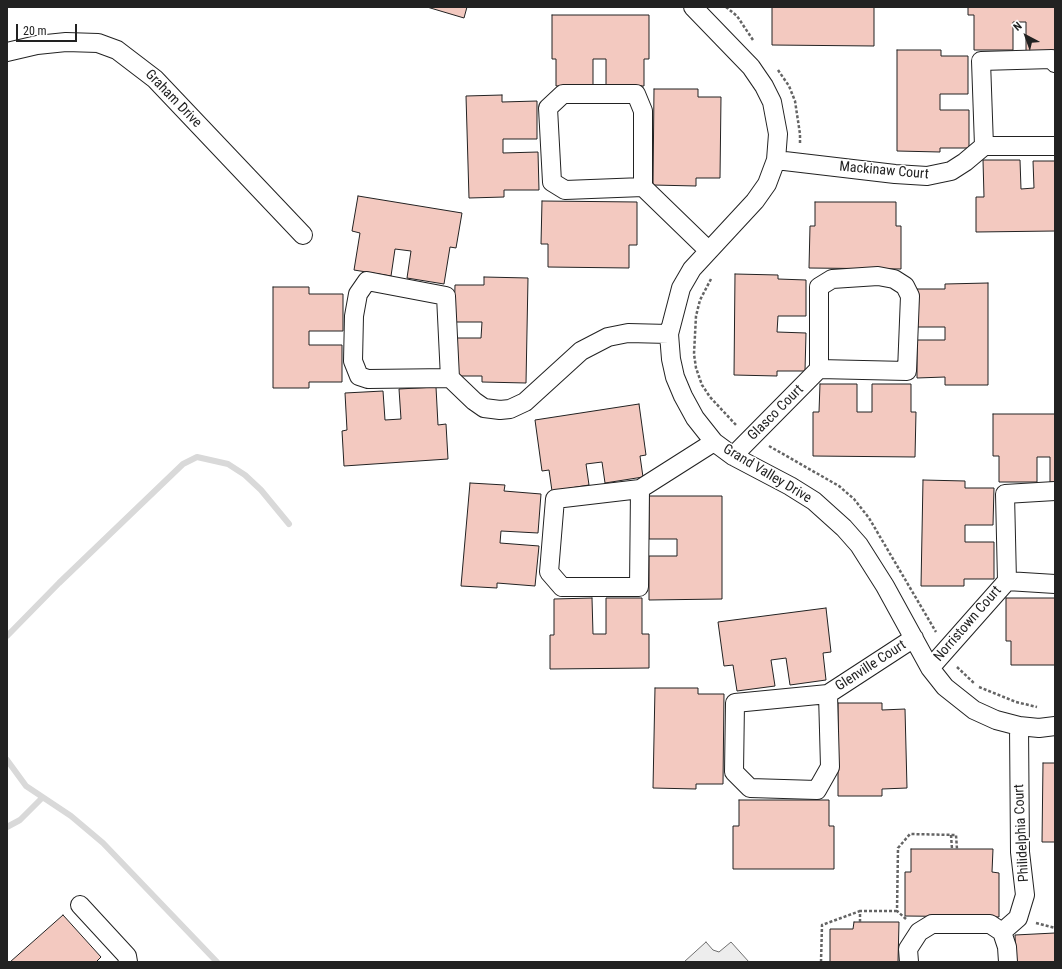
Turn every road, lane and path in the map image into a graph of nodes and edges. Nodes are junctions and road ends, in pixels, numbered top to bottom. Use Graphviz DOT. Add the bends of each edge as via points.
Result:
graph roads {
  1 [pos="693,7"];
  2 [pos="7,52"];
  3 [pos="1055,63"];
  4 [pos="984,146"];
  5 [pos="1055,146"];
  6 [pos="776,160"];
  7 [pos="643,186"];
  8 [pos="303,235"];
  9 [pos="708,250"];
  10 [pos="669,334"];
  11 [pos="819,370"];
  12 [pos="450,378"];
  13 [pos="714,442"];
  14 [pos="733,456"];
  15 [pos="640,489"];
  16 [pos="1055,491"];
  17 [pos="1007,581"];
  18 [pos="1055,584"];
  19 [pos="914,638"];
  20 [pos="930,668"];
  21 [pos="828,694"];
  22 [pos="1019,726"];
  23 [pos="1055,726"];
  24 [pos="951,835"];
  25 [pos="952,849"];
  26 [pos="957,849"];
  27 [pos="80,905"];
  28 [pos="860,911"];
  29 [pos="898,911"];
  30 [pos="860,922"];
  31 [pos="919,932"];
  32 [pos="1002,932"];
  33 [pos="128,962"];
  34 [pos="821,962"];
  35 [pos="909,962"];
  36 [pos="1008,962"];
  1 -- 6 [label="street, Grand Valley Drive" via="751,67 764,86 772,102 777,128"];
  2 -- 8 [label="street, Graham Drive" via="66,42 98,43 117,50 155,79"];
  3 -- 4 [label="street" via="1052,59 981,61"];
  4 -- 5 [label="street"];
  4 -- 6 [label="street, Mackinaw Court" via="951,171 927,176"];
  6 -- 9 [label="street, Grand Valley Drive" via="767,184 755,201"];
  7 -- 7 [label="street" via="643,111 636,94 563,94 548,108 552,182 565,190"];
  7 -- 9 [label="street"];
  9 -- 10 [label="street, Grand Valley Drive" via="692,269 681,288"];
  10 -- 12 [label="street" via="628,333 608,337 592,344 525,402 510,409 484,408"];
  10 -- 13 [label="street, Grand Valley Drive" via="671,359 682,396"];
  11 -- 11 [label="street" via="907,371 910,296 905,286 878,276 832,279 819,287"];
  11 -- 14 [label="street, Glasco Court"];
  12 -- 12 [label="street" via="446,296 367,280 358,294 354,316 353,361 359,376 368,379"];
  13 -- 14 [label="street, Grand Valley Drive"];
  13 -- 15 [label="street"];
  14 -- 19 [label="street, Grand Valley Drive" via="814,501 844,528 885,586"];
  15 -- 15 [label="street" via="555,500 548,572 562,587 639,587"];
  16 -- 17 [label="street, Norristown Court" via="1005,494"];
  17 -- 18 [label="street, Norristown Court"];
  17 -- 20 [label="street, Norristown Court"];
  19 -- 20 [label="street, Grand Valley Drive"];
  19 -- 21 [label="street, Glenville Court"];
  20 -- 22 [label="street, Grand Valley Drive" via="945,687 974,710 996,720"];
  21 -- 21 [label="street, Glenville Court" via="735,703 734,772 750,788 816,790 830,767"];
  22 -- 23 [label="street, Grand Valley Drive"];
  22 -- 32 [label="street, Philidelphia Court" via="1020,852 1025,895 1018,918"];
  24 -- 25 [label="path"];
  24 -- 26 [label="path" via="956,835"];
  24 -- 29 [label="path" via="910,834 898,848"];
  27 -- 33 [label="street" via="127,956"];
  28 -- 29 [label="path"];
  28 -- 30 [label="path"];
  28 -- 34 [label="path" via="822,925"];
  29 -- 31 [label="path"];
  31 -- 32 [label="street" via="932,924 990,924"];
  31 -- 35 [label="street" via="908,949"];
  32 -- 36 [label="street"];
}
